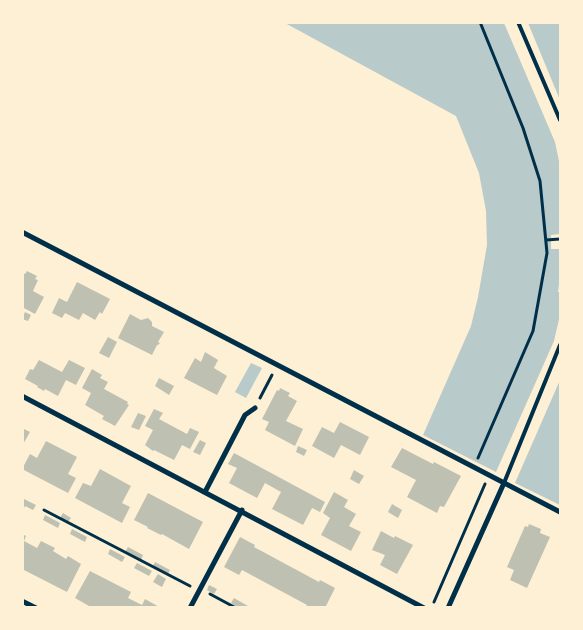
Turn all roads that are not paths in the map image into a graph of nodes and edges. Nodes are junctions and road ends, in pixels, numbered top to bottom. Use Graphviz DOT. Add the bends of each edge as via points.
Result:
graph roads {
  1 [pos="518,22"];
  2 [pos="560,120"];
  3 [pos="22,232"];
  4 [pos="560,345"];
  5 [pos="22,396"];
  6 [pos="254,408"];
  7 [pos="504,483"];
  8 [pos="205,492"];
  9 [pos="242,510"];
  10 [pos="560,512"];
  11 [pos="22,600"];
  12 [pos="36,608"];
  13 [pos="190,608"];
  14 [pos="424,608"];
  15 [pos="448,608"];
  1 -- 2 [label="lane"];
  3 -- 7 [label="street"];
  4 -- 7 [label="lane"];
  5 -- 8 [label="street"];
  6 -- 8 [label="street" via="245,414"];
  7 -- 10 [label="street"];
  7 -- 15 [label="street"];
  8 -- 9 [label="street"];
  9 -- 13 [label="street"];
  9 -- 14 [label="street"];
  11 -- 12 [label="street"];
}
